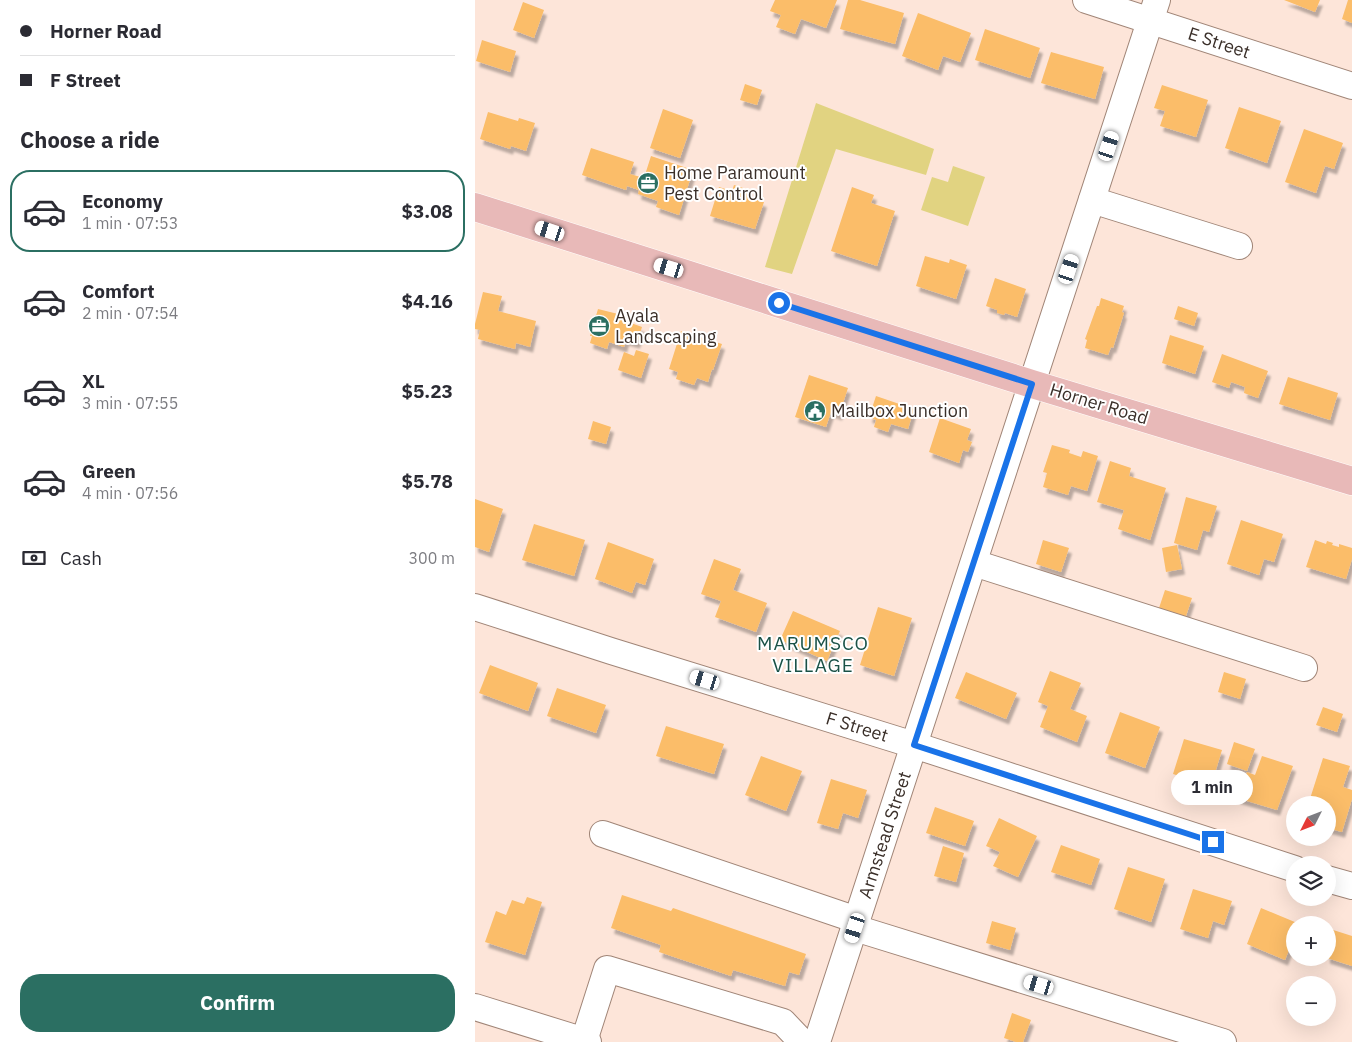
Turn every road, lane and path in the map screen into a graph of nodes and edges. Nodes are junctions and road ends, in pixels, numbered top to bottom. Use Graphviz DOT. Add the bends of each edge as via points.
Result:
graph roads {
  1 [pos="1086,0"];
  2 [pos="1154,10"];
  3 [pos="1352,86"];
  4 [pos="1092,200"];
  5 [pos="475,207"];
  6 [pos="1239,246"];
  7 [pos="1032,384"];
  8 [pos="1352,481"];
  9 [pos="973,563"];
  10 [pos="475,607"];
  11 [pos="1304,668"];
  12 [pos="914,745"];
  13 [pos="603,834"];
  14 [pos="1286,866"];
  15 [pos="1336,882"];
  16 [pos="1352,886"];
  17 [pos="856,924"];
  18 [pos="475,1007"];
  19 [pos="586,1041"];
  20 [pos="802,1042"];
  21 [pos="817,1042"];
  22 [pos="1223,1042"];
  1 -- 2 [label="street, E Street"];
  2 -- 3 [label="street, E Street"];
  2 -- 4 [label="street, Armstead Street"];
  4 -- 6 [label="street"];
  4 -- 7 [label="street, Armstead Street"];
  5 -- 7 [label="main road, Horner Road"];
  7 -- 8 [label="main road, Horner Road"];
  7 -- 9 [label="street, Armstead Street"];
  9 -- 11 [label="street"];
  9 -- 12 [label="street, Armstead Street"];
  10 -- 12 [label="street, F Street"];
  12 -- 14 [label="street, F Street"];
  12 -- 17 [label="street, Armstead Street"];
  13 -- 17 [label="street"];
  15 -- 16 [label="street"];
  17 -- 21 [label="street, Armstead Street"];
  17 -- 22 [label="street"];
  18 -- 19 [label="street"];
  19 -- 20 [label="street" via="607,969 783,1022"];
}
